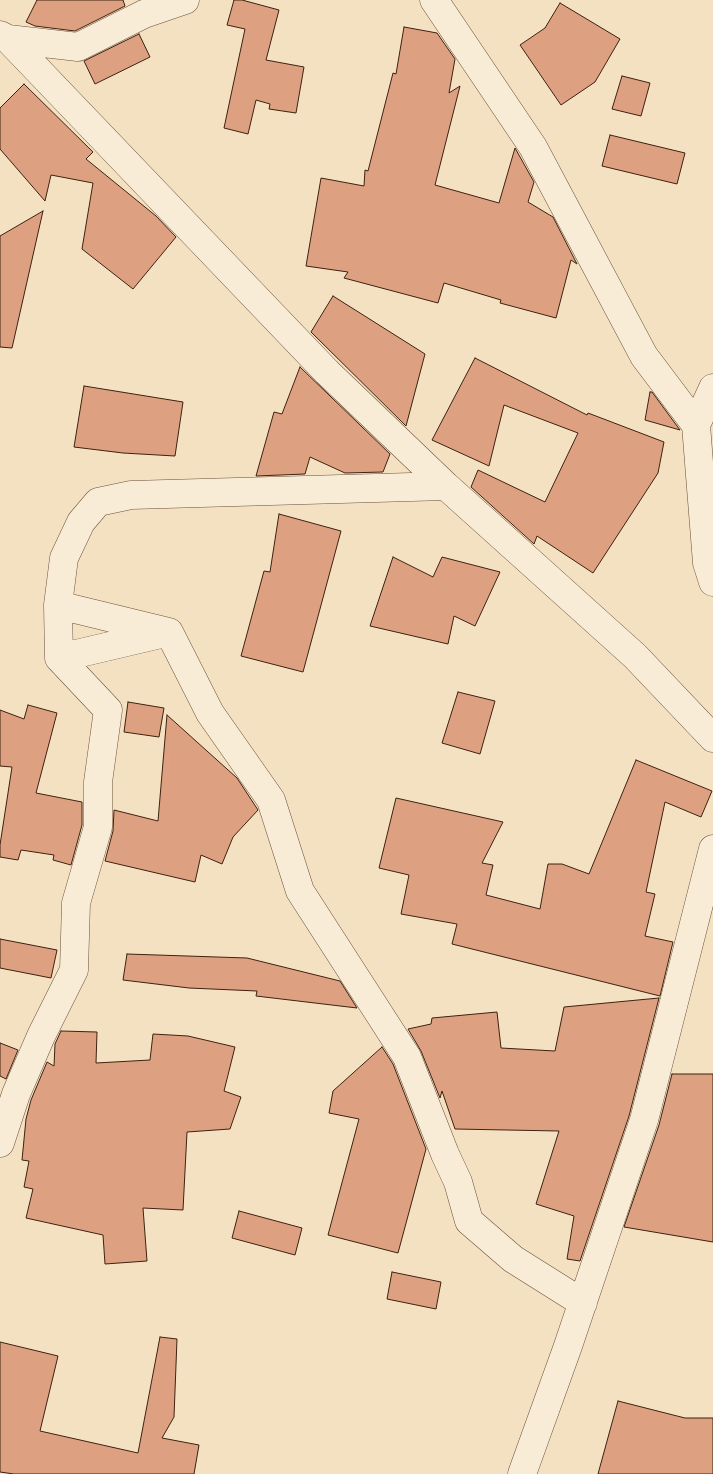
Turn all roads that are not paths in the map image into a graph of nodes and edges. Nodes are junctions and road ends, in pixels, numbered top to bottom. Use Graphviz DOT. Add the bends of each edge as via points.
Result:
graph roads {
  1 [pos="185,0"];
  2 [pos="434,0"];
  3 [pos="4,37"];
  4 [pos="713,388"];
  5 [pos="696,425"];
  6 [pos="446,486"];
  7 [pos="713,582"];
  8 [pos="58,605"];
  9 [pos="169,632"];
  10 [pos="59,658"];
  11 [pos="713,738"];
  12 [pos="713,849"];
  13 [pos="0,1143"];
  14 [pos="583,1302"];
  15 [pos="522,1474"];
  1 -- 3 [label="street" via="144,14 78,48"];
  2 -- 5 [label="street" via="534,147 644,356"];
  3 -- 6 [label="street" via="327,372"];
  4 -- 5 [label="street"];
  5 -- 7 [label="street" via="707,563"];
  6 -- 8 [label="street" via="131,495 98,502 82,522 64,558"];
  6 -- 11 [label="street" via="635,656"];
  8 -- 9 [label="street"];
  8 -- 10 [label="street"];
  9 -- 10 [label="street"];
  9 -- 14 [label="street" via="210,713 271,800 300,891 407,1057 458,1182 469,1221 513,1259"];
  10 -- 13 [label="street" via="108,710 98,782 98,827 76,903 74,970 19,1086"];
  12 -- 14 [label="street" via="644,1120"];
  14 -- 15 [label="street"];
}
